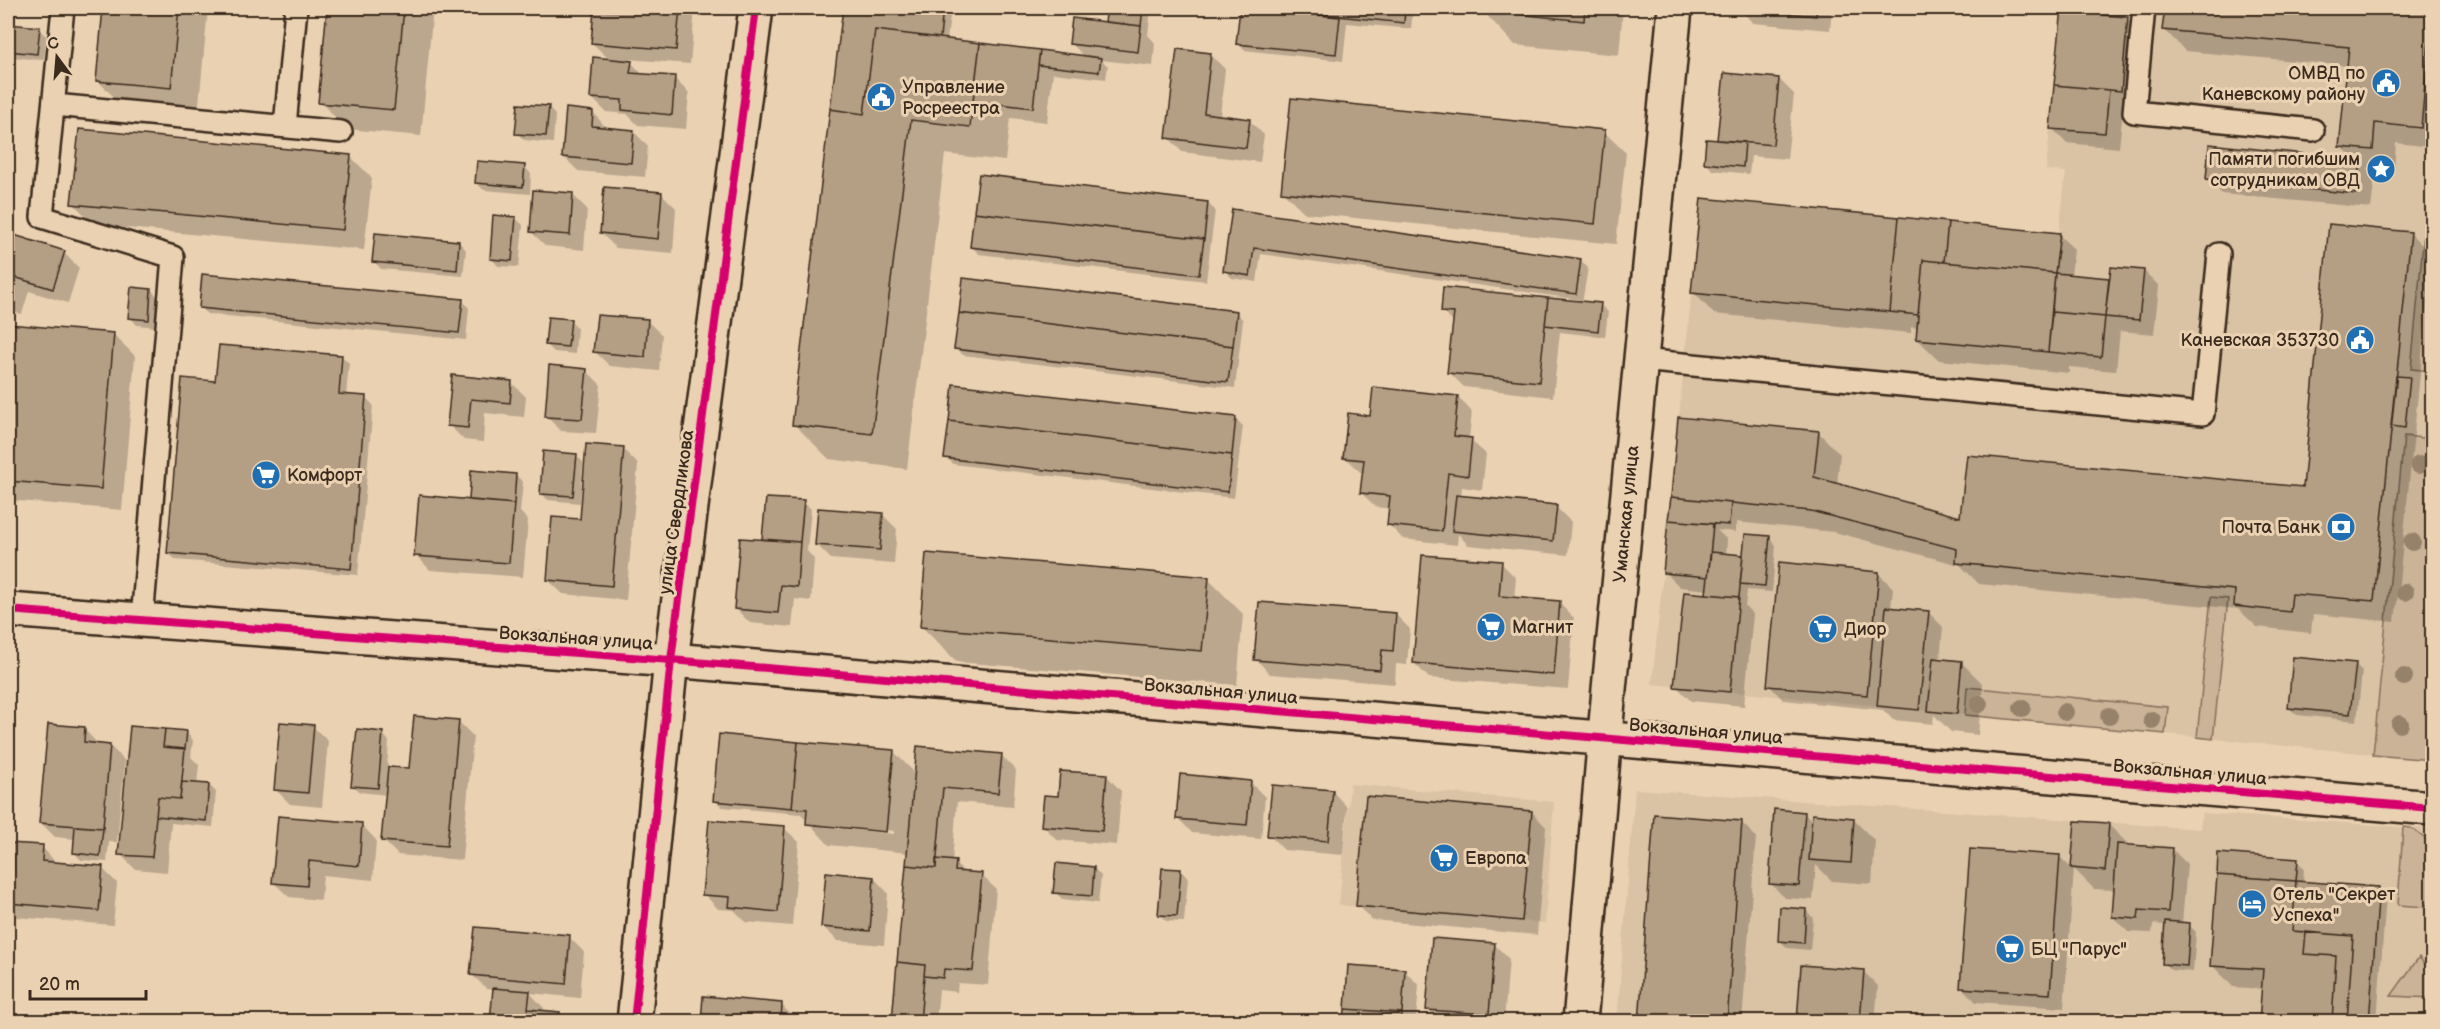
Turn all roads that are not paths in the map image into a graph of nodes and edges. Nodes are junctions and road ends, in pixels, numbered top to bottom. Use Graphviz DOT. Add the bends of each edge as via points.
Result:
graph roads {
  1 [pos="63,8"];
  2 [pos="296,8"];
  3 [pos="756,8"];
  4 [pos="1675,8"];
  5 [pos="2144,8"];
  6 [pos="54,105"];
  7 [pos="285,126"];
  8 [pos="2313,130"];
  9 [pos="341,132"];
  10 [pos="2219,254"];
  11 [pos="1641,360"];
  12 [pos="8,610"];
  13 [pos="142,620"];
  14 [pos="671,660"];
  15 [pos="1604,737"];
  16 [pos="2433,808"];
  17 [pos="634,1022"];
  18 [pos="1580,1022"];
  1 -- 6 [label="lane"];
  2 -- 7 [label="lane"];
  3 -- 14 [label="street, улица Свердликова"];
  4 -- 11 [label="street, Уманская улица"];
  5 -- 8 [label="lane" via="2134,112"];
  6 -- 7 [label="lane"];
  6 -- 13 [label="lane" via="42,217 173,256"];
  7 -- 9 [label="lane"];
  10 -- 11 [label="lane" via="2203,414"];
  11 -- 15 [label="street, Уманская улица"];
  12 -- 13 [label="street, Вокзальная улица"];
  13 -- 14 [label="street, Вокзальная улица"];
  14 -- 15 [label="street, Вокзальная улица"];
  14 -- 17 [label="street, улица Свердликова"];
  15 -- 16 [label="street, Вокзальная улица"];
  15 -- 18 [label="street, Уманская улица"];
}
